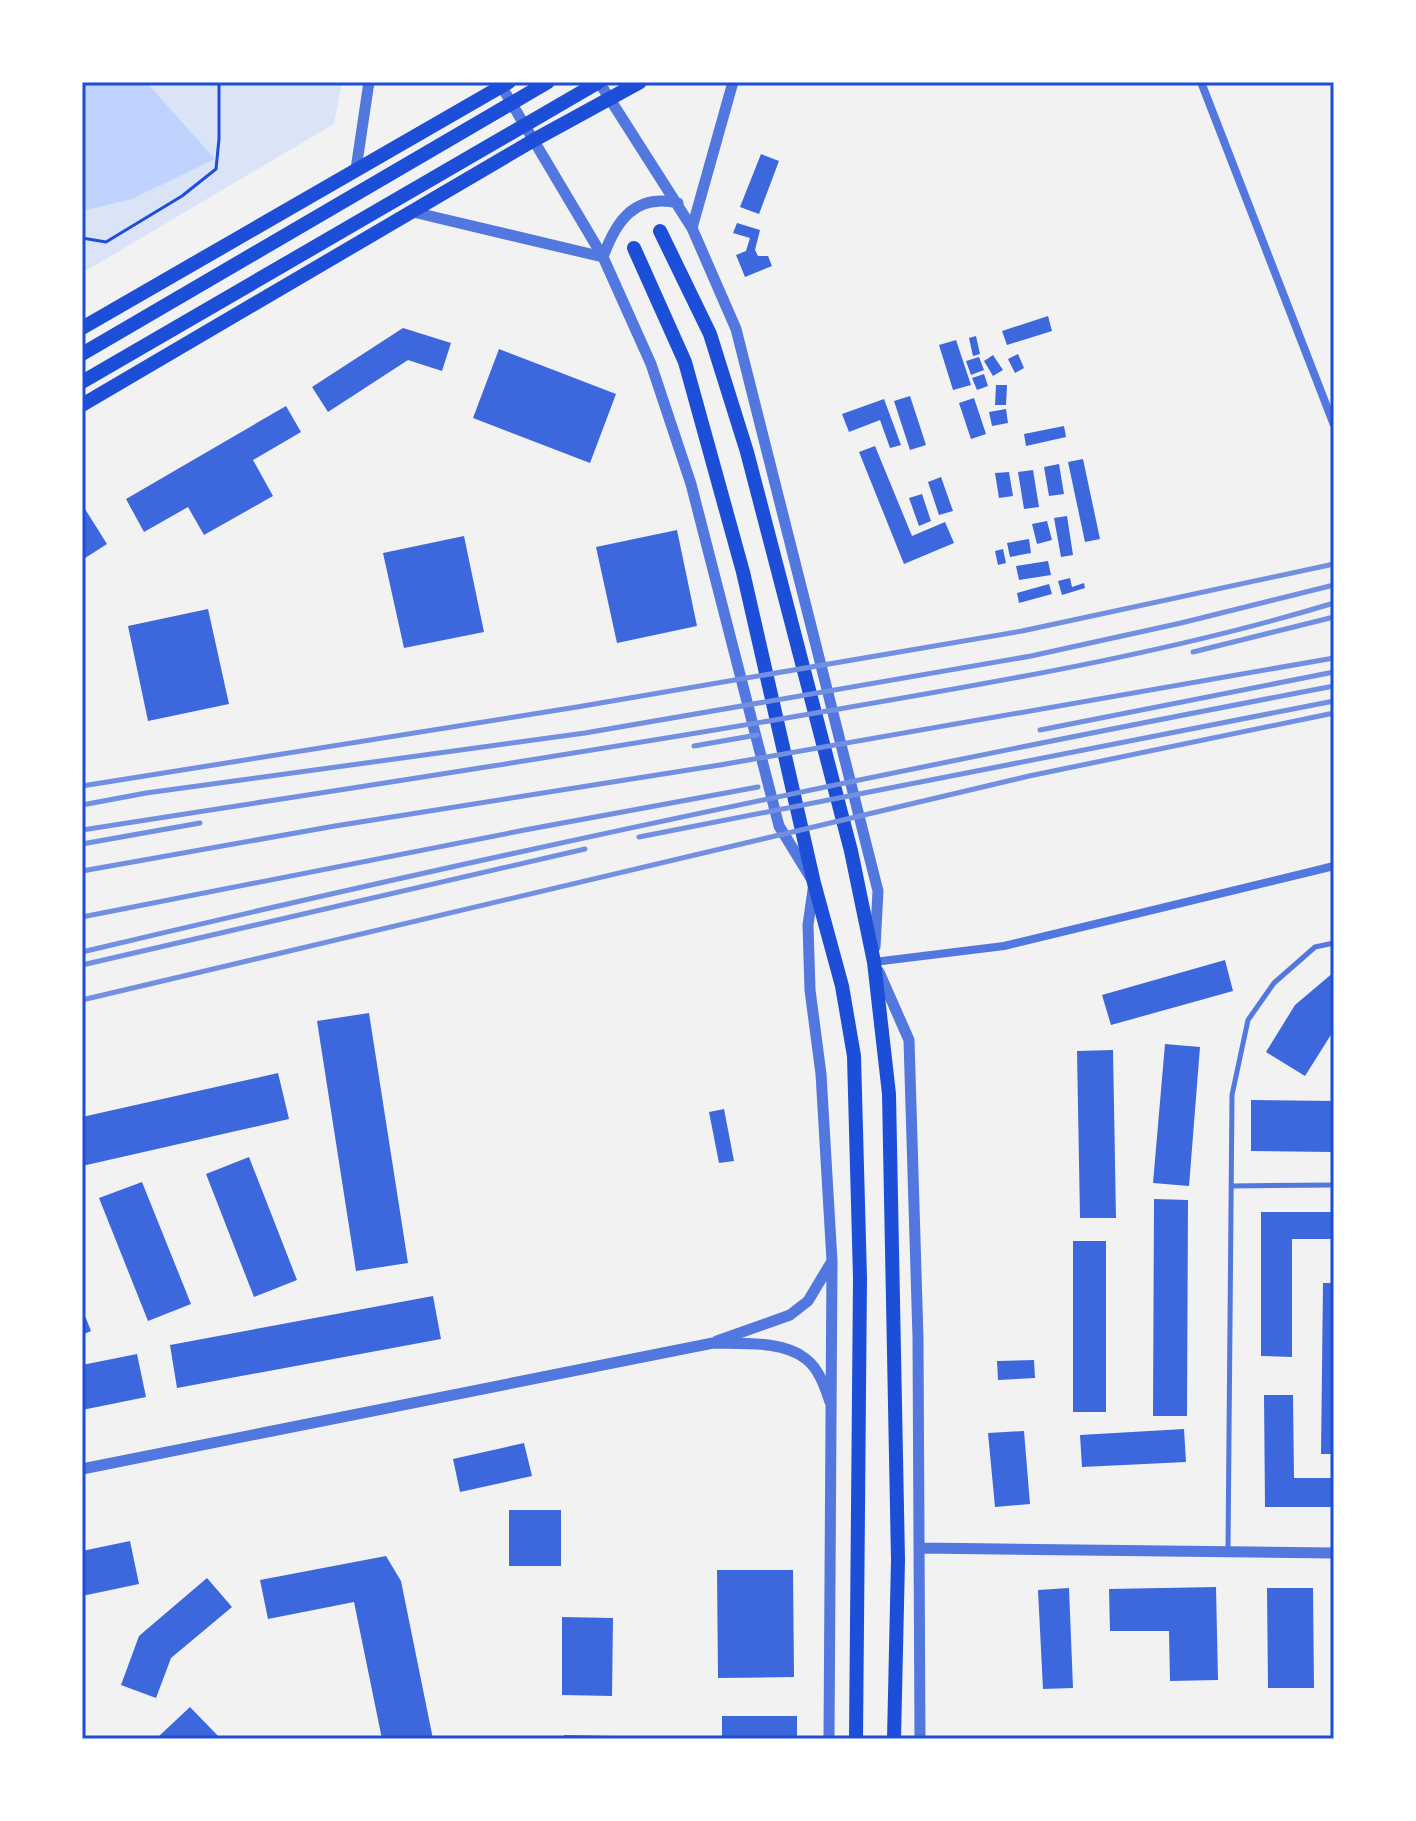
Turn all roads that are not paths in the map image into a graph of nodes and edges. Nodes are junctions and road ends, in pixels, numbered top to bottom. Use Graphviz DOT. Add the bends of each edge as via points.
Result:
graph roads {
  1 [pos="369,82"];
  2 [pos="548,82"];
  3 [pos="599,82"];
  4 [pos="640,82"];
  5 [pos="733,82"];
  6 [pos="1201,82"];
  7 [pos="503,84"];
  8 [pos="609,98"];
  9 [pos="534,140"];
  10 [pos="356,169"];
  11 [pos="678,203"];
  12 [pos="413,212"];
  13 [pos="692,228"];
  14 [pos="660,231"];
  15 [pos="634,248"];
  16 [pos="603,257"];
  17 [pos="82,328"];
  18 [pos="82,354"];
  19 [pos="82,382"];
  20 [pos="82,405"];
  21 [pos="1334,425"];
  22 [pos="1334,866"];
  23 [pos="814,883"];
  24 [pos="1334,943"];
  25 [pos="874,962"];
  26 [pos="1334,1185"];
  27 [pos="1231,1186"];
  28 [pos="832,1261"];
  29 [pos="713,1343"];
  30 [pos="833,1411"];
  31 [pos="82,1469"];
  32 [pos="921,1548"];
  33 [pos="1228,1552"];
  34 [pos="1334,1553"];
  35 [pos="829,1739"];
  36 [pos="856,1739"];
  37 [pos="894,1739"];
  38 [pos="920,1739"];
  1 -- 10 [label="street"];
  2 -- 18 [label="main road"];
  3 -- 8 [label="street"];
  3 -- 19 [label="main road"];
  4 -- 8 [label="main road"];
  5 -- 13 [label="street"];
  6 -- 21 [label="street"];
  7 -- 9 [label="street"];
  7 -- 10 [label="main road"];
  8 -- 9 [label="main road"];
  8 -- 11 [label="street"];
  9 -- 12 [label="main road"];
  9 -- 16 [label="street"];
  10 -- 17 [label="main road"];
  11 -- 13 [label="street"];
  11 -- 16 [label="street" via="661,199 635,207 612,233"];
  12 -- 16 [label="street"];
  12 -- 20 [label="main road"];
  13 -- 25 [label="street" via="736,329 862,824 878,891"];
  14 -- 25 [label="main road" via="710,334 747,452 851,851"];
  15 -- 23 [label="main road" via="685,362 743,572"];
  16 -- 23 [label="street" via="651,364 691,484 779,826"];
  22 -- 25 [label="street" via="1004,946"];
  23 -- 28 [label="street" via="808,925 810,990 821,1074"];
  23 -- 36 [label="main road" via="842,986 857,1099"];
  24 -- 27 [label="lane" via="1315,947 1274,983 1248,1020 1232,1095"];
  25 -- 32 [label="street" via="909,1040"];
  25 -- 37 [label="main road" via="889,1094 898,1560"];
  26 -- 27 [label="lane"];
  27 -- 33 [label="lane"];
  28 -- 29 [label="street" via="808,1301 790,1315"];
  28 -- 30 [label="street"];
  29 -- 30 [label="street" via="769,1346 805,1358 822,1380"];
  29 -- 31 [label="street"];
  30 -- 35 [label="street"];
  32 -- 33 [label="street"];
  32 -- 38 [label="street"];
  33 -- 34 [label="street"];
}
